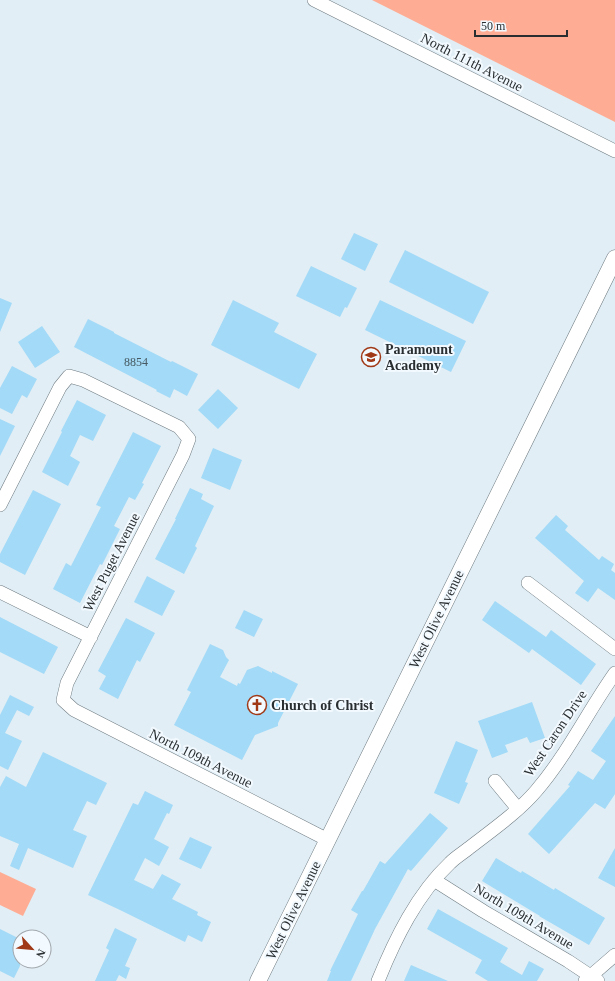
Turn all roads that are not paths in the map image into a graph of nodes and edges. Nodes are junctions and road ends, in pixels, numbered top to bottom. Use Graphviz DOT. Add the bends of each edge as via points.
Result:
graph roads {
  1 [pos="314,0"];
  2 [pos="615,151"];
  3 [pos="615,258"];
  4 [pos="0,505"];
  5 [pos="528,583"];
  6 [pos="0,592"];
  7 [pos="91,637"];
  8 [pos="615,649"];
  9 [pos="615,673"];
  10 [pos="63,700"];
  11 [pos="495,781"];
  12 [pos="518,809"];
  13 [pos="328,840"];
  14 [pos="434,880"];
  15 [pos="615,955"];
  16 [pos="591,979"];
  17 [pos="258,981"];
  18 [pos="378,981"];
  1 -- 2 [label="street, North 111th Avenue"];
  3 -- 13 [label="main road, West Olive Avenue"];
  4 -- 7 [label="street, West Puget Avenue" via="60,387 69,376 83,380 179,427 189,439"];
  5 -- 8 [label="street"];
  6 -- 7 [label="street"];
  7 -- 10 [label="street, West Puget Avenue" via="67,683"];
  9 -- 12 [label="street, West Caron Drive" via="556,764 536,791"];
  10 -- 13 [label="street, North 109th Avenue" via="74,710"];
  11 -- 12 [label="street"];
  12 -- 14 [label="street, West Caron Drive" via="450,862"];
  13 -- 17 [label="main road, West Olive Avenue"];
  14 -- 16 [label="street, North 109th Avenue" via="568,961"];
  14 -- 18 [label="street, West Caron Drive" via="414,906"];
  15 -- 16 [label="street"];
}
